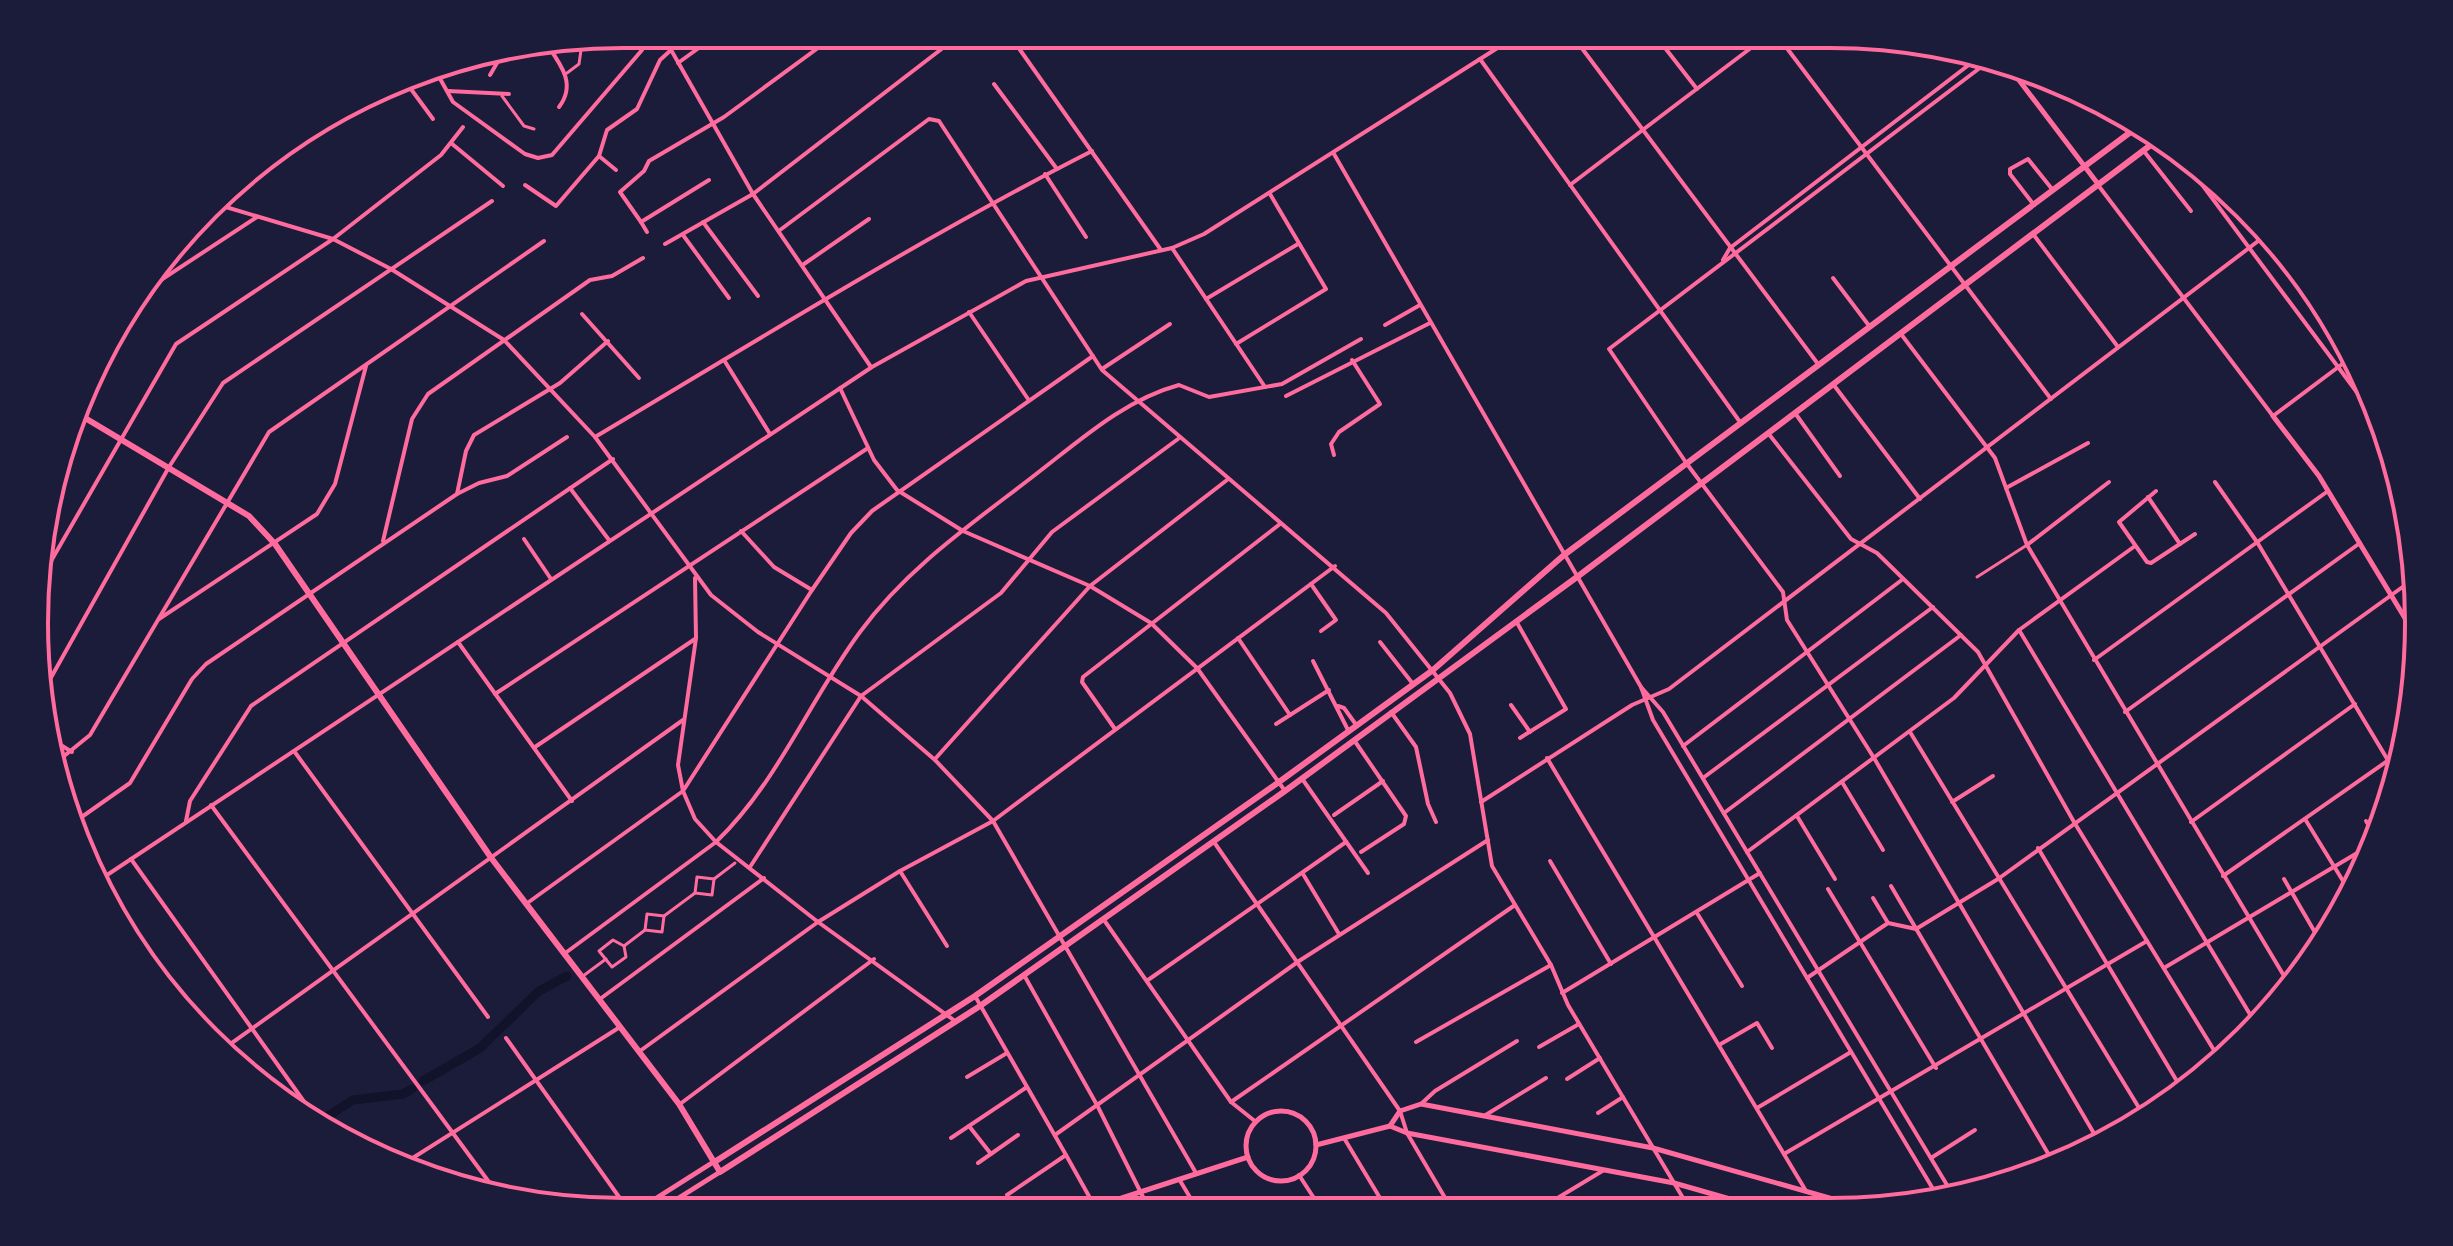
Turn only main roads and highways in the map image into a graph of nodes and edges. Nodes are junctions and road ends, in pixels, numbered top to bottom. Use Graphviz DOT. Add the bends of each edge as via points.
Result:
graph roads {
  1 [pos="2130,133"];
  2 [pos="2150,145"];
  3 [pos="86,419"];
  4 [pos="716,1161"];
  1 -- 4 [label="main road" via="1564,555 1433,670 1349,732 975,996"];
  2 -- 4 [label="main road" via="1577,577 1104,920 720,1172"];
  3 -- 4 [label="main road" via="225,500 275,544 492,859 640,1051"];
}
